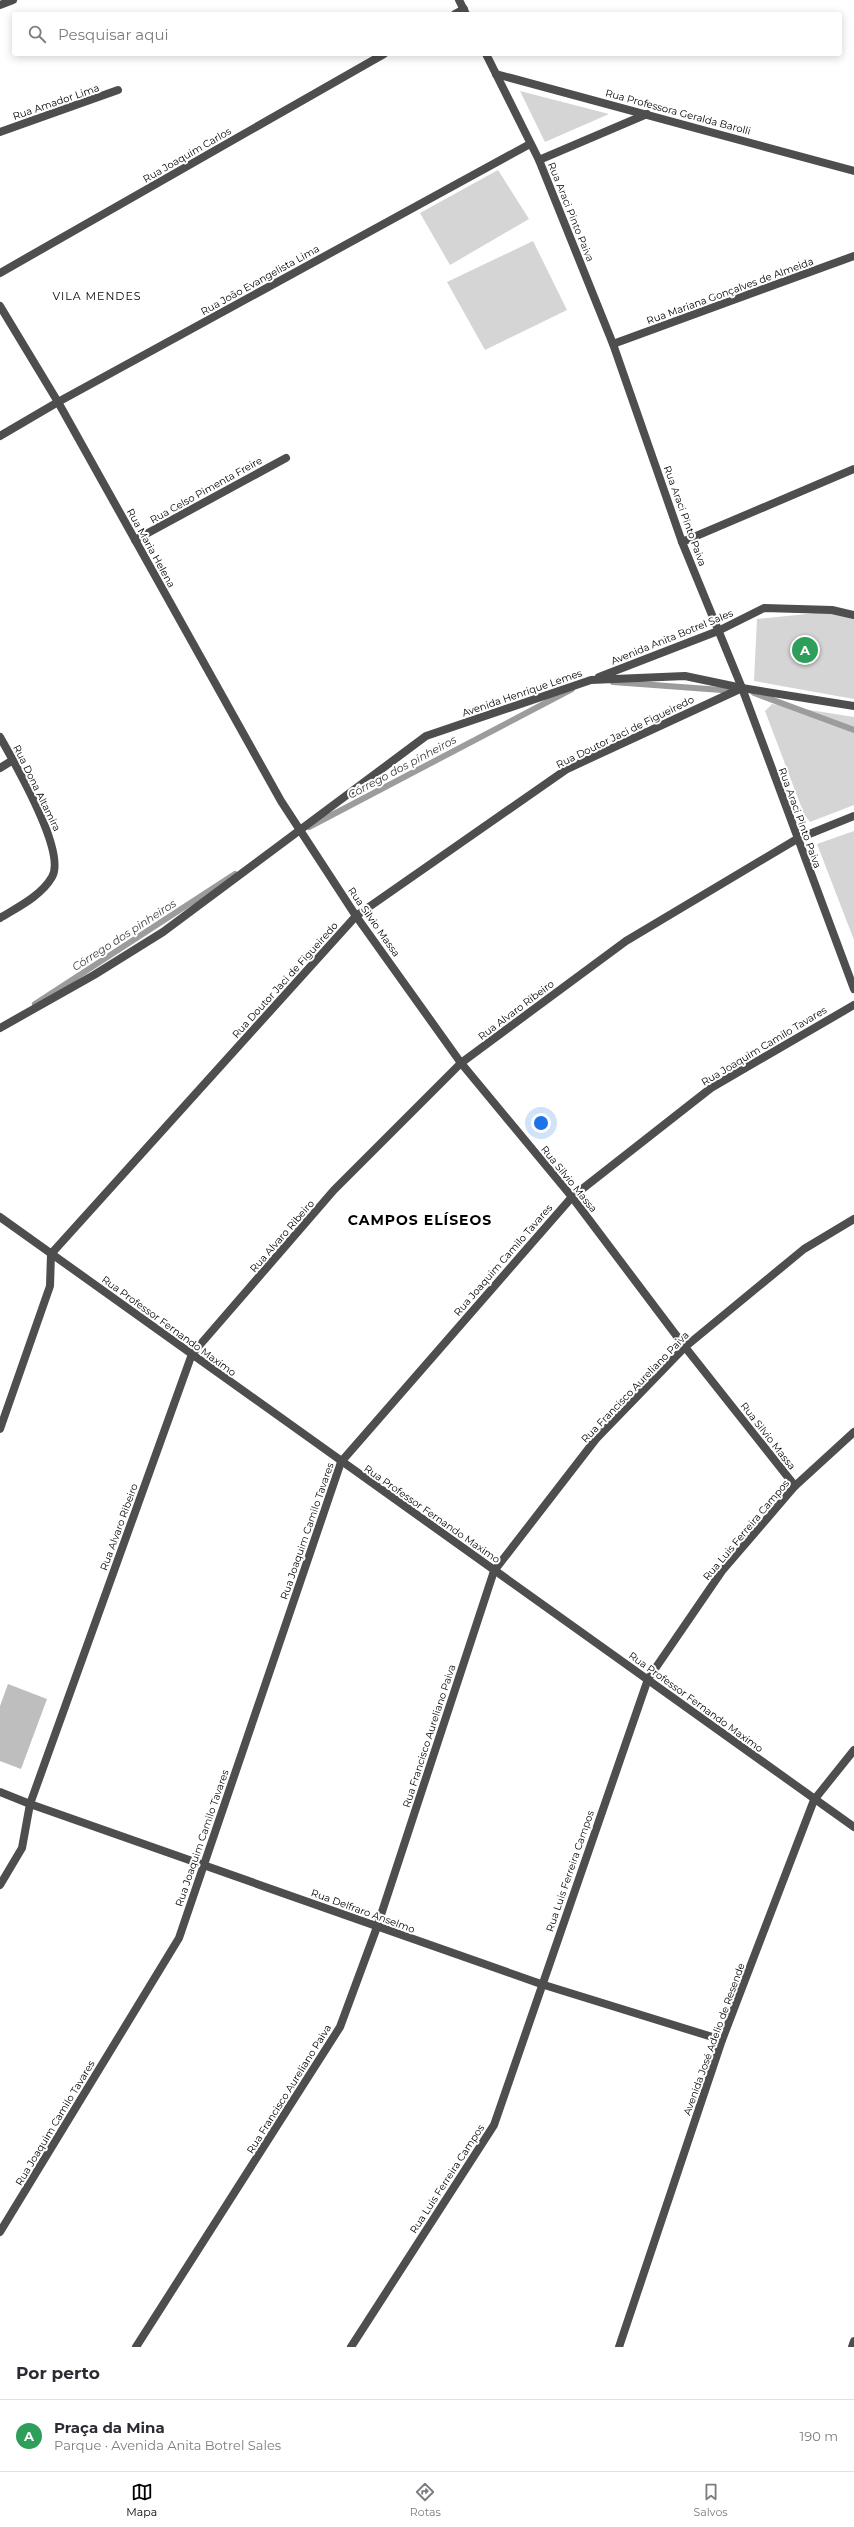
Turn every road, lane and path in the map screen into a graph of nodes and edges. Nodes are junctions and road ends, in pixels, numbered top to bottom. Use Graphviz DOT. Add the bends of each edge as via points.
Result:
graph roads {
  1 [pos="13,0"];
  2 [pos="459,0"];
  3 [pos="0,5"];
  4 [pos="465,11"];
  5 [pos="380,56"];
  6 [pos="487,56"];
  7 [pos="496,74"];
  8 [pos="118,90"];
  9 [pos="647,114"];
  10 [pos="0,132"];
  11 [pos="530,144"];
  12 [pos="539,160"];
  13 [pos="854,171"];
  14 [pos="854,256"];
  15 [pos="0,273"];
  16 [pos="0,306"];
  17 [pos="613,344"];
  18 [pos="58,402"];
  19 [pos="0,436"];
  20 [pos="286,458"];
  21 [pos="854,469"];
  22 [pos="135,540"];
  23 [pos="682,542"];
  24 [pos="854,615"];
  25 [pos="718,631"];
  26 [pos="591,680"];
  27 [pos="742,688"];
  28 [pos="854,706"];
  29 [pos="0,737"];
  30 [pos="13,760"];
  31 [pos="0,768"];
  32 [pos="281,801"];
  33 [pos="854,816"];
  34 [pos="300,832"];
  35 [pos="797,839"];
  36 [pos="356,916"];
  37 [pos="0,918"];
  38 [pos="854,989"];
  39 [pos="854,1005"];
  40 [pos="0,1028"];
  41 [pos="461,1064"];
  42 [pos="572,1197"];
  43 [pos="0,1218"];
  44 [pos="854,1219"];
  45 [pos="51,1254"];
  46 [pos="685,1347"];
  47 [pos="192,1354"];
  48 [pos="0,1429"];
  49 [pos="854,1432"];
  50 [pos="341,1462"];
  51 [pos="795,1486"];
  52 [pos="494,1571"];
  53 [pos="648,1679"];
  54 [pos="854,1750"];
  55 [pos="0,1792"];
  56 [pos="814,1800"];
  57 [pos="30,1804"];
  58 [pos="854,1827"];
  59 [pos="203,1864"];
  60 [pos="0,1885"];
  61 [pos="377,1927"];
  62 [pos="541,1984"];
  63 [pos="722,2040"];
  64 [pos="0,2232"];
  65 [pos="854,2341"];
  66 [pos="136,2347"];
  67 [pos="351,2347"];
  68 [pos="619,2347"];
  69 [pos="852,2347"];
  1 -- 3 [label="street"];
  2 -- 4 [label="street"];
  5 -- 15 [label="street, Rua Joaquim Carlos"];
  6 -- 7 [label="street, Rua Araci Pinto Paiva"];
  7 -- 9 [label="street, Rua Professora Geralda Barolli"];
  7 -- 11 [label="street, Rua Araci Pinto Paiva"];
  8 -- 10 [label="street, Rua Amador Lima"];
  9 -- 12 [label="street"];
  9 -- 13 [label="street, Rua Professora Geralda Barolli"];
  11 -- 12 [label="street, Rua Araci Pinto Paiva"];
  11 -- 18 [label="street, Rua João Evangelista Lima"];
  12 -- 17 [label="street, Rua Araci Pinto Paiva"];
  14 -- 17 [label="street, Rua Mariana Gonçalves de Almeida"];
  16 -- 18 [label="street, Rua Maria Helena"];
  17 -- 23 [label="street, Rua Araci Pinto Paiva"];
  18 -- 19 [label="street, Rua João Evangelista Lima"];
  18 -- 22 [label="street, Rua Maria Helena"];
  20 -- 22 [label="street, Rua Celso Pimenta Freire"];
  21 -- 23 [label="street"];
  22 -- 32 [label="street, Rua Maria Helena"];
  23 -- 25 [label="street, Rua Araci Pinto Paiva"];
  24 -- 25 [label="street, Avenida Anita Botrel Sales" via="832,610 764,608"];
  25 -- 26 [label="street, Avenida Anita Botrel Sales"];
  25 -- 27 [label="street, Rua Araci Pinto Paiva"];
  26 -- 27 [label="street, Avenida Henrique Lemes" via="685,676"];
  26 -- 34 [label="street, Avenida Henrique Lemes" via="426,736"];
  27 -- 28 [label="street, Avenida Henrique Lemes"];
  27 -- 35 [label="street, Rua Araci Pinto Paiva"];
  27 -- 36 [label="street, Rua Doutor Jaci de Figueiredo" via="567,769"];
  29 -- 30 [label="street, Rua Dona Altamira"];
  30 -- 31 [label="street"];
  30 -- 37 [label="street, Rua Dona Altamira" via="51,839 56,860 53,876 40,891"];
  32 -- 34 [label="street, Rua Silvio Massa"];
  33 -- 35 [label="street, Rua Alvaro Ribeiro"];
  34 -- 36 [label="street, Rua Silvio Massa"];
  34 -- 40 [label="street, Avenida Henrique Lemes" via="163,932 94,975"];
  35 -- 38 [label="street, Rua Araci Pinto Paiva"];
  35 -- 41 [label="street, Rua Alvaro Ribeiro" via="626,941"];
  36 -- 41 [label="street, Rua Silvio Massa"];
  36 -- 45 [label="street, Rua Doutor Jaci de Figueiredo"];
  39 -- 42 [label="street, Rua Joaquim Camilo Tavares" via="711,1088"];
  41 -- 42 [label="street, Rua Silvio Massa"];
  41 -- 47 [label="street, Rua Alvaro Ribeiro" via="334,1190"];
  42 -- 46 [label="street, Rua Silvio Massa"];
  42 -- 50 [label="street, Rua Joaquim Camilo Tavares"];
  43 -- 45 [label="street, Rua Professor Fernando Maximo"];
  44 -- 46 [label="street, Rua Francisco Aureliano Paiva" via="804,1249"];
  45 -- 47 [label="street, Rua Professor Fernando Maximo"];
  45 -- 48 [label="street" via="50,1286"];
  46 -- 51 [label="street, Rua Silvio Massa"];
  46 -- 52 [label="street, Rua Francisco Aureliano Paiva" via="596,1440"];
  47 -- 50 [label="street, Rua Professor Fernando Maximo"];
  47 -- 57 [label="street, Rua Alvaro Ribeiro"];
  49 -- 51 [label="street, Rua Luis Ferreira Campos"];
  50 -- 52 [label="street, Rua Professor Fernando Maximo"];
  50 -- 59 [label="street, Rua Joaquim Camilo Tavares"];
  51 -- 53 [label="street, Rua Luis Ferreira Campos" via="722,1571"];
  52 -- 53 [label="street, Rua Professor Fernando Maximo"];
  52 -- 61 [label="street, Rua Francisco Aureliano Paiva"];
  53 -- 56 [label="street, Rua Professor Fernando Maximo"];
  53 -- 62 [label="street, Rua Luis Ferreira Campos"];
  54 -- 56 [label="street, Avenida José Adelio de Resende"];
  55 -- 57 [label="street, Rua Delfraro Anselmo"];
  56 -- 58 [label="street, Rua Professor Fernando Maximo"];
  56 -- 63 [label="street, Avenida José Adelio de Resende"];
  57 -- 59 [label="street, Rua Delfraro Anselmo"];
  57 -- 60 [label="street, Rua Alvaro Ribeiro" via="22,1848"];
  59 -- 61 [label="street, Rua Delfraro Anselmo"];
  59 -- 64 [label="street, Rua Joaquim Camilo Tavares" via="179,1938"];
  61 -- 62 [label="street, Rua Delfraro Anselmo"];
  61 -- 66 [label="street, Rua Francisco Aureliano Paiva" via="340,2027"];
  62 -- 63 [label="street, Rua Delfraro Anselmo"];
  62 -- 67 [label="street, Rua Luis Ferreira Campos" via="494,2125"];
  63 -- 68 [label="street, Avenida José Adelio de Resende"];
  65 -- 69 [label="street"];
}
